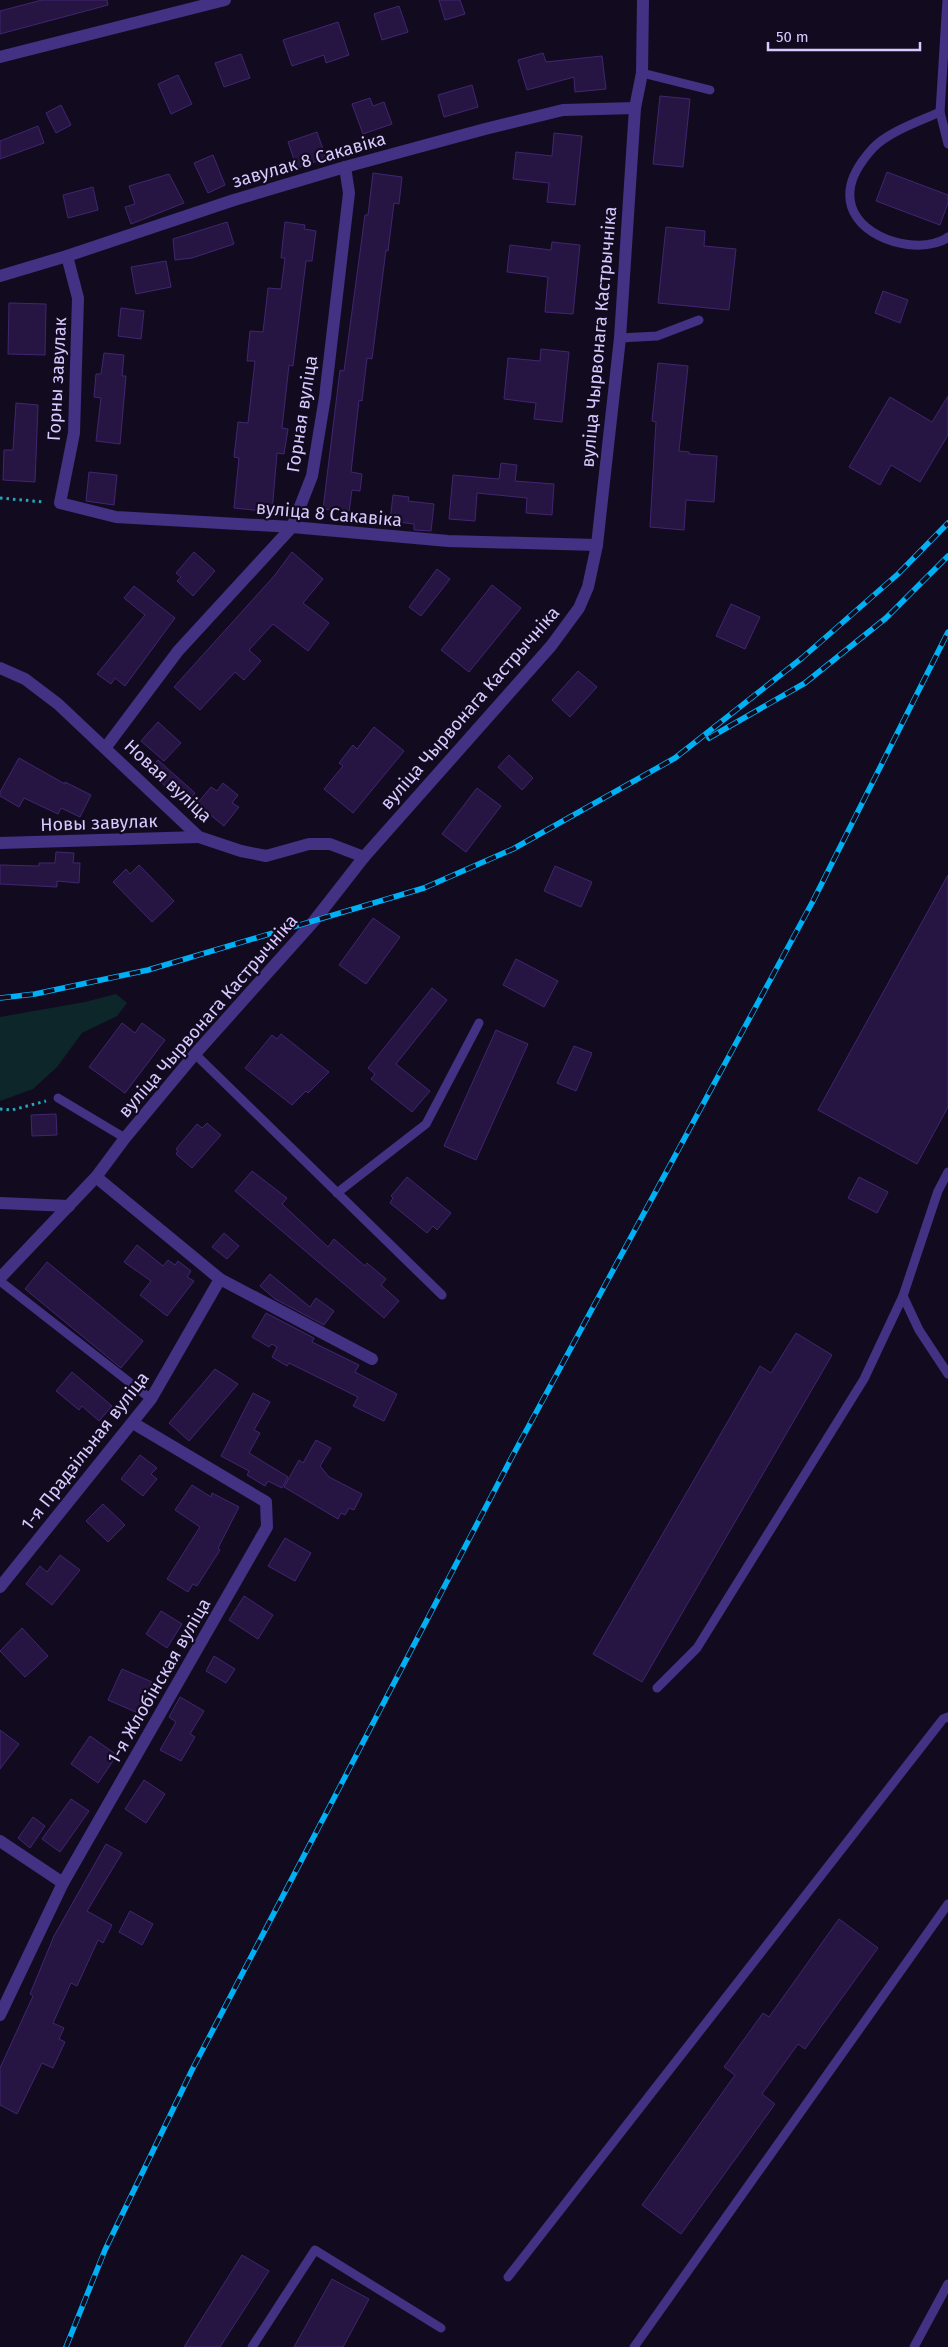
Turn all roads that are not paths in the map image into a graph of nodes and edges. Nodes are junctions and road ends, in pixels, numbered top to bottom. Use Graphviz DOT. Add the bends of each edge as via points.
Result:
graph roads {
  1 [pos="224,0"];
  2 [pos="643,0"];
  3 [pos="947,0"];
  4 [pos="0,57"];
  5 [pos="642,73"];
  6 [pos="710,90"];
  7 [pos="635,108"];
  8 [pos="940,112"];
  9 [pos="948,144"];
  10 [pos="346,166"];
  11 [pos="948,237"];
  12 [pos="67,256"];
  13 [pos="0,276"];
  14 [pos="699,320"];
  15 [pos="620,338"];
  16 [pos="60,503"];
  17 [pos="292,527"];
  18 [pos="597,545"];
  19 [pos="0,668"];
  20 [pos="106,747"];
  21 [pos="199,837"];
  22 [pos="0,843"];
  23 [pos="364,857"];
  24 [pos="479,1023"];
  25 [pos="195,1054"];
  26 [pos="58,1098"];
  27 [pos="125,1138"];
  28 [pos="948,1172"];
  29 [pos="96,1177"];
  30 [pos="337,1193"];
  31 [pos="0,1203"];
  32 [pos="69,1206"];
  33 [pos="220,1279"];
  34 [pos="0,1280"];
  35 [pos="442,1295"];
  36 [pos="903,1296"];
  37 [pos="372,1359"];
  38 [pos="948,1374"];
  39 [pos="151,1399"];
  40 [pos="133,1423"];
  41 [pos="0,1587"];
  42 [pos="657,1688"];
  43 [pos="948,1717"];
  44 [pos="0,1842"];
  45 [pos="63,1883"];
  46 [pos="948,1904"];
  47 [pos="0,2015"];
  48 [pos="508,2277"];
  49 [pos="948,2284"];
  50 [pos="441,2328"];
  51 [pos="254,2346"];
  52 [pos="634,2347"];
  53 [pos="914,2347"];
  1 -- 4 [label="street"];
  2 -- 5 [label="street, вуліца Чырвонага Кастрычніка"];
  3 -- 8 [label="lane"];
  5 -- 6 [label="lane"];
  5 -- 7 [label="street, вуліца Чырвонага Кастрычніка"];
  7 -- 10 [label="street, завулак 8 Сакавіка" via="563,110"];
  7 -- 15 [label="street, вуліца Чырвонага Кастрычніка"];
  8 -- 9 [label="lane"];
  8 -- 11 [label="lane" via="874,147 856,171 850,192 854,213 869,232 908,245 925,246"];
  10 -- 12 [label="street, завулак 8 Сакавіка"];
  10 -- 17 [label="street, Горная вуліца" via="349,193 324,397 312,476"];
  12 -- 13 [label="street, завулак 8 Сакавіка"];
  12 -- 16 [label="street, Горны завулак" via="78,298 74,433"];
  14 -- 15 [label="lane" via="657,336"];
  15 -- 18 [label="street, вуліца Чырвонага Кастрычніка"];
  16 -- 17 [label="street, вуліца 8 Сакавіка" via="116,517"];
  17 -- 18 [label="street, вуліца 8 Сакавіка" via="448,541"];
  17 -- 20 [label="street, Горная вуліца" via="178,651"];
  18 -- 23 [label="street, вуліца Чырвонага Кастрычніка" via="588,587 578,608 551,646"];
  19 -- 20 [label="street, Новая вуліца" via="24,679 58,704"];
  20 -- 21 [label="street, Новая вуліца"];
  21 -- 22 [label="street, Новы завулак"];
  21 -- 23 [label="street, Новая вуліца" via="266,856 309,844 330,844"];
  23 -- 25 [label="street, вуліца Чырвонага Кастрычніка" via="314,921"];
  24 -- 30 [label="lane" via="426,1124"];
  25 -- 27 [label="street, вуліца Чырвонага Кастрычніка"];
  25 -- 30 [label="lane"];
  26 -- 27 [label="lane"];
  27 -- 29 [label="street, вуліца Чырвонага Кастрычніка"];
  28 -- 36 [label="lane" via="938,1190"];
  29 -- 32 [label="street, вуліца Чырвонага Кастрычніка"];
  29 -- 33 [label="street"];
  30 -- 35 [label="lane"];
  31 -- 32 [label="street"];
  32 -- 34 [label="street, вуліца Чырвонага Кастрычніка"];
  33 -- 37 [label="street"];
  33 -- 39 [label="street, 1-я Прадзільная вуліца"];
  34 -- 39 [label="lane"];
  36 -- 38 [label="lane" via="919,1330"];
  36 -- 42 [label="lane" via="864,1379 697,1648"];
  39 -- 40 [label="street, 1-я Прадзільная вуліца"];
  40 -- 41 [label="street, 1-я Прадзільная вуліца"];
  40 -- 45 [label="street, 1-я Жлобінская вуліца" via="266,1502 267,1527"];
  43 -- 48 [label="lane" via="943,1719"];
  44 -- 45 [label="street"];
  45 -- 47 [label="street, 1-я Жлобінская вуліца"];
  46 -- 52 [label="lane"];
  49 -- 53 [label="lane"];
  50 -- 51 [label="lane" via="315,2250"];
}
